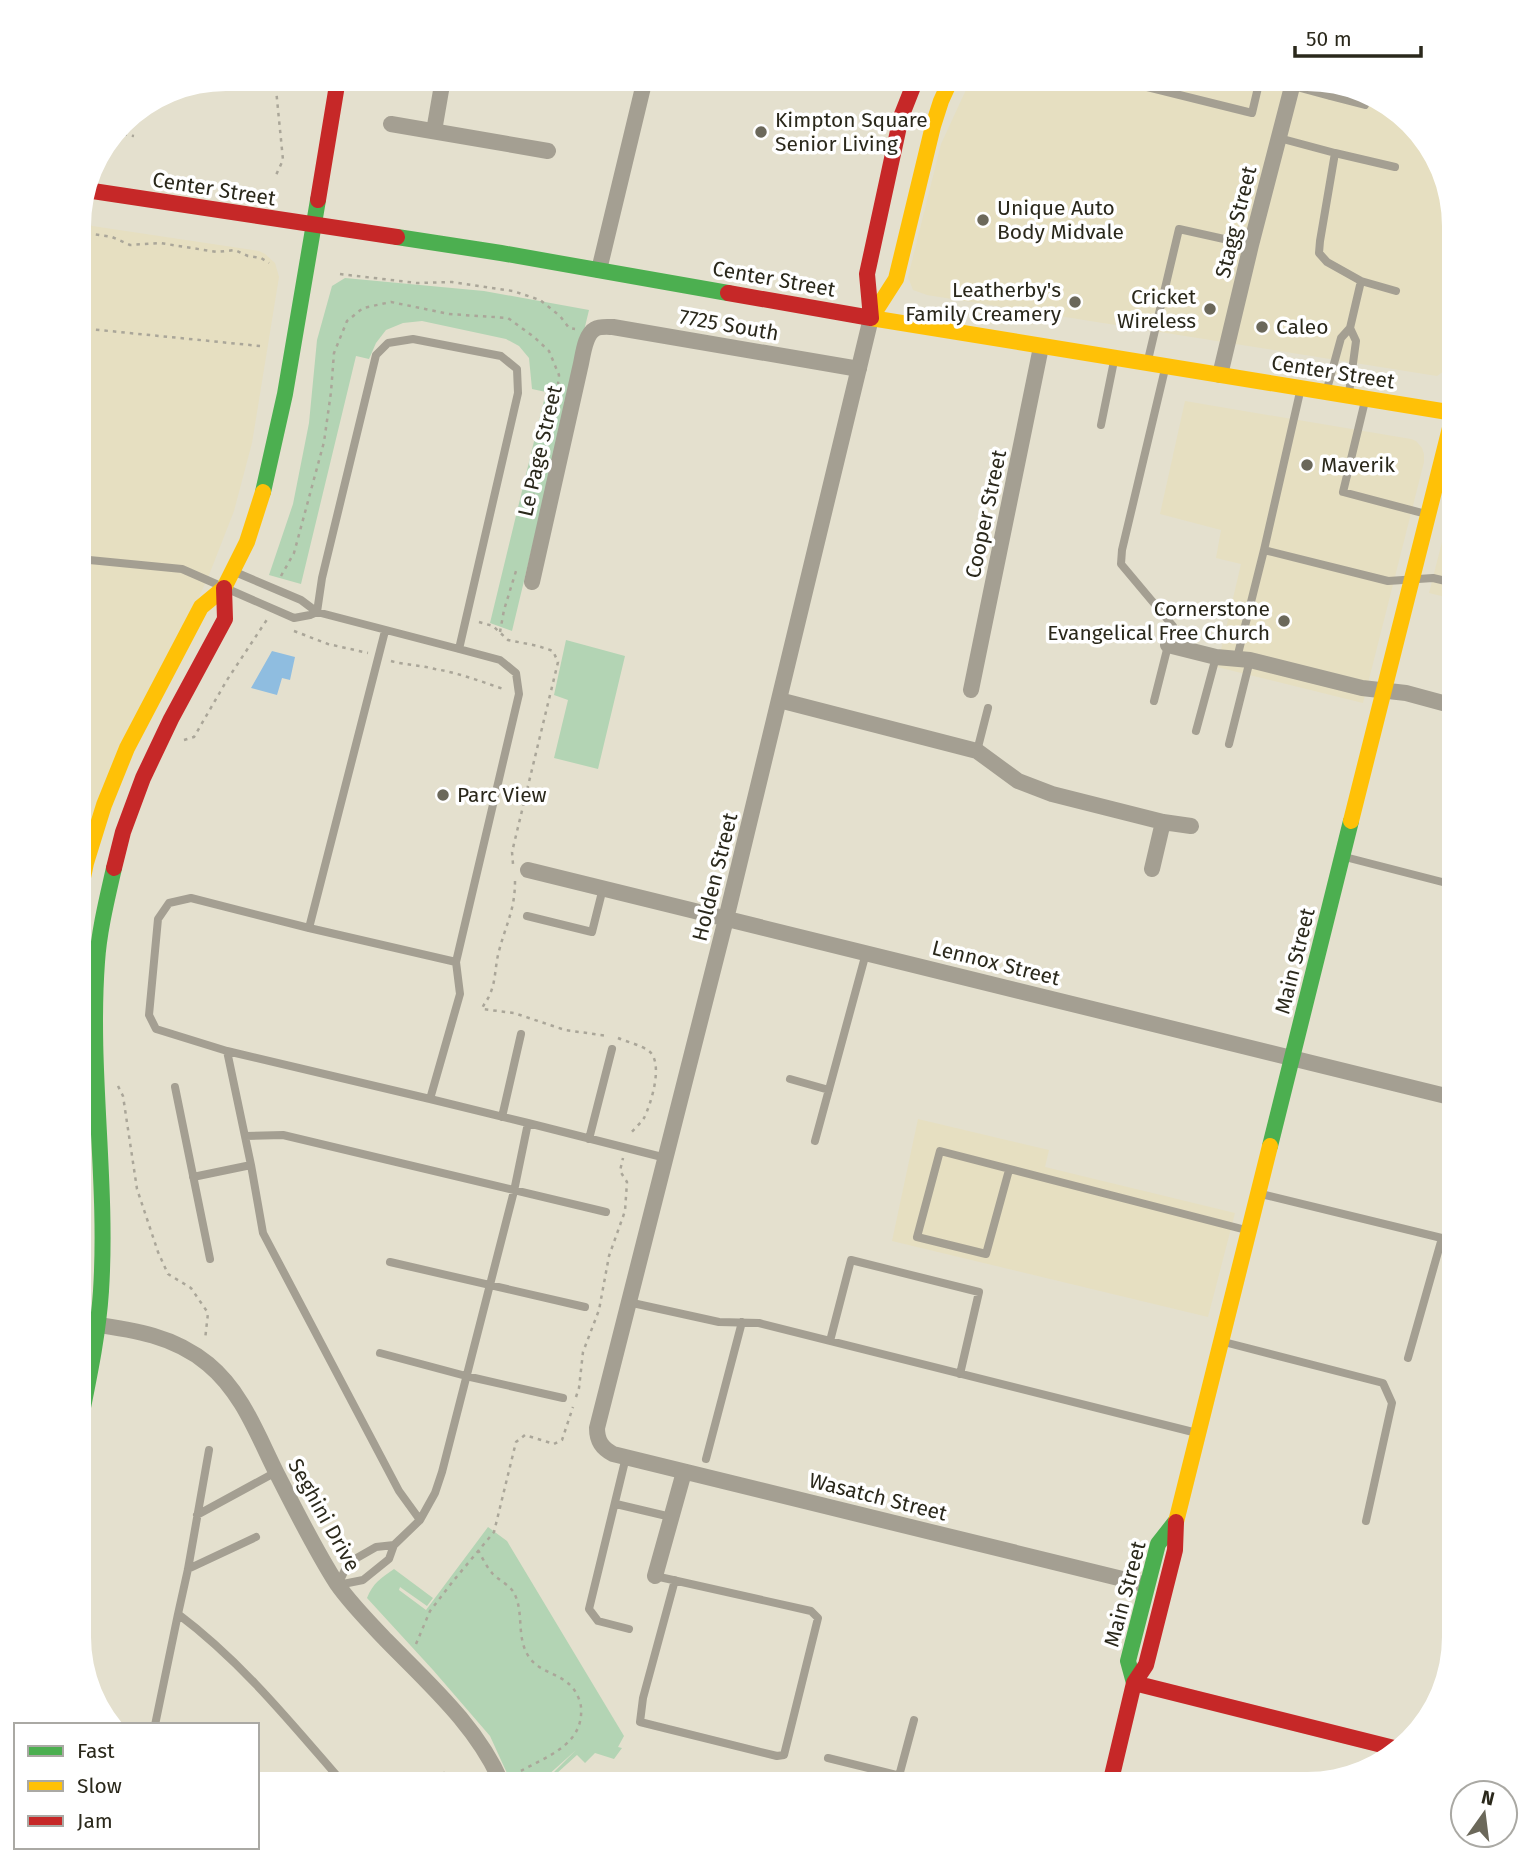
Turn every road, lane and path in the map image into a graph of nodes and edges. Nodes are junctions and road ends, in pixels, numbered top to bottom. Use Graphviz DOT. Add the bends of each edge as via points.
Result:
graph roads {
  1 [pos="276,91"];
  2 [pos="336,91"];
  3 [pos="441,91"];
  4 [pos="642,91"];
  5 [pos="913,91"];
  6 [pos="946,91"];
  7 [pos="1163,91"];
  8 [pos="1257,91"];
  9 [pos="1292,91"];
  10 [pos="1318,91"];
  11 [pos="1330,96"];
  12 [pos="1364,103"];
  13 [pos="391,124"];
  14 [pos="434,131"];
  15 [pos="127,135"];
  16 [pos="134,136"];
  17 [pos="1279,138"];
  18 [pos="548,150"];
  19 [pos="1335,153"];
  20 [pos="1395,167"];
  21 [pos="276,175"];
  22 [pos="96,192"];
  23 [pos="313,226"];
  24 [pos="91,234"];
  25 [pos="1251,245"];
  26 [pos="269,263"];
  27 [pos="599,270"];
  28 [pos="340,274"];
  29 [pos="1361,281"];
  30 [pos="1396,291"];
  31 [pos="871,318"];
  32 [pos="1350,328"];
  33 [pos="91,329"];
  34 [pos="593,330"];
  35 [pos="260,346"];
  36 [pos="1041,347"];
  37 [pos="1115,359"];
  38 [pos="1148,363"];
  39 [pos="1166,366"];
  40 [pos="859,369"];
  41 [pos="1220,375"];
  42 [pos="558,387"];
  43 [pos="1301,388"];
  44 [pos="1326,392"];
  45 [pos="1348,396"];
  46 [pos="1366,399"];
  47 [pos="1442,410"];
  48 [pos="1101,425"];
  49 [pos="1442,459"];
  50 [pos="540,465"];
  51 [pos="532,501"];
  52 [pos="1428,514"];
  53 [pos="1265,550"];
  54 [pos="91,560"];
  55 [pos="519,564"];
  56 [pos="234,571"];
  57 [pos="1442,580"];
  58 [pos="1412,581"];
  59 [pos="277,582"];
  60 [pos="532,582"];
  61 [pos="224,588"];
  62 [pos="317,612"];
  63 [pos="278,622"];
  64 [pos="479,622"];
  65 [pos="287,627"];
  66 [pos="385,631"];
  67 [pos="500,633"];
  68 [pos="1168,645"];
  69 [pos="458,649"];
  70 [pos="378,657"];
  71 [pos="1216,657"];
  72 [pos="1244,659"];
  73 [pos="971,690"];
  74 [pos="1384,692"];
  75 [pos="519,694"];
  76 [pos="779,700"];
  77 [pos="1154,701"];
  78 [pos="1442,703"];
  79 [pos="988,708"];
  80 [pos="1196,731"];
  81 [pos="184,740"];
  82 [pos="1229,744"];
  83 [pos="977,751"];
  84 [pos="1163,822"];
  85 [pos="1191,826"];
  86 [pos="91,847"];
  87 [pos="1343,856"];
  88 [pos="1153,869"];
  89 [pos="528,870"];
  90 [pos="1442,882"];
  91 [pos="603,888"];
  92 [pos="527,916"];
  93 [pos="726,919"];
  94 [pos="309,928"];
  95 [pos="866,953"];
  96 [pos="456,962"];
  97 [pos="91,988"];
  98 [pos="521,1034"];
  99 [pos="612,1049"];
  100 [pos="228,1051"];
  101 [pos="1292,1058"];
  102 [pos="91,1069"];
  103 [pos="790,1079"];
  104 [pos="118,1086"];
  105 [pos="175,1087"];
  106 [pos="829,1090"];
  107 [pos="1442,1095"];
  108 [pos="430,1099"];
  109 [pos="502,1117"];
  110 [pos="528,1123"];
  111 [pos="630,1133"];
  112 [pos="245,1136"];
  113 [pos="589,1139"];
  114 [pos="815,1141"];
  115 [pos="666,1158"];
  116 [pos="251,1165"];
  117 [pos="1009,1170"];
  118 [pos="193,1177"];
  119 [pos="513,1191"];
  120 [pos="1258,1194"];
  121 [pos="606,1212"];
  122 [pos="1249,1230"];
  123 [pos="1442,1238"];
  124 [pos="210,1259"];
  125 [pos="390,1262"];
  126 [pos="489,1286"];
  127 [pos="628,1302"];
  128 [pos="585,1307"];
  129 [pos="741,1322"];
  130 [pos="91,1324"];
  131 [pos="98,1325"];
  132 [pos="830,1341"];
  133 [pos="1221,1341"];
  134 [pos="205,1343"];
  135 [pos="380,1353"];
  136 [pos="1408,1358"];
  137 [pos="91,1363"];
  138 [pos="960,1374"];
  139 [pos="466,1376"];
  140 [pos="563,1398"];
  141 [pos="1198,1433"];
  142 [pos="601,1445"];
  143 [pos="209,1450"];
  144 [pos="626,1457"];
  145 [pos="706,1459"];
  146 [pos="276,1472"];
  147 [pos="684,1472"];
  148 [pos="616,1504"];
  149 [pos="197,1515"];
  150 [pos="671,1517"];
  151 [pos="420,1520"];
  152 [pos="1176,1521"];
  153 [pos="1366,1521"];
  154 [pos="256,1537"];
  155 [pos="394,1545"];
  156 [pos="478,1550"];
  157 [pos="188,1569"];
  158 [pos="655,1576"];
  159 [pos="675,1580"];
  160 [pos="338,1585"];
  161 [pos="1147,1585"];
  162 [pos="178,1614"];
  163 [pos="629,1629"];
  164 [pos="1134,1683"];
  165 [pos="914,1720"];
  166 [pos="155,1723"];
  167 [pos="1386,1746"];
  168 [pos="828,1758"];
  169 [pos="334,1772"];
  170 [pos="495,1772"];
  171 [pos="519,1772"];
  172 [pos="884,1772"];
  173 [pos="901,1772"];
  174 [pos="1113,1772"];
  1 -- 21 [label="path" via="282,160"];
  2 -- 23 [label="main road"];
  3 -- 14 [label="street"];
  4 -- 27 [label="street"];
  5 -- 31 [label="main road, Holden Street" via="867,274"];
  6 -- 31 [label="main road, Holden Street" via="928,124 896,278"];
  7 -- 8 [label="lane" via="1252,113"];
  9 -- 17 [label="street, Stagg Street"];
  10 -- 11 [label="lane"];
  11 -- 12 [label="lane"];
  13 -- 14 [label="street"];
  14 -- 18 [label="street"];
  15 -- 16 [label="path"];
  17 -- 19 [label="lane"];
  17 -- 25 [label="street, Stagg Street"];
  19 -- 20 [label="lane"];
  19 -- 29 [label="lane" via="1320,253 1326,262"];
  22 -- 23 [label="main road, Center Street"];
  23 -- 27 [label="main road, Center Street"];
  23 -- 56 [label="main road" via="275,446"];
  24 -- 26 [label="path" via="130,245 235,250"];
  25 -- 38 [label="lane" via="1179,229"];
  25 -- 41 [label="street, Stagg Street"];
  27 -- 31 [label="main road, Center Street"];
  28 -- 34 [label="path" via="513,291 540,300 569,328"];
  29 -- 30 [label="lane"];
  29 -- 32 [label="lane"];
  31 -- 36 [label="main road, Center Street"];
  31 -- 40 [label="street, Holden Street"];
  32 -- 44 [label="lane" via="1340,338"];
  32 -- 45 [label="lane" via="1356,341"];
  33 -- 35 [label="path"];
  34 -- 40 [label="street, 7725 South" via="613,327"];
  34 -- 60 [label="street, Le Page Street" via="580,368"];
  36 -- 37 [label="main road, Center Street"];
  36 -- 73 [label="street, Cooper Street"];
  37 -- 38 [label="main road, Center Street"];
  37 -- 48 [label="lane"];
  38 -- 39 [label="main road, Center Street"];
  39 -- 41 [label="main road, Center Street"];
  39 -- 68 [label="lane" via="1121,564 1173,626"];
  40 -- 76 [label="street, Holden Street"];
  41 -- 43 [label="main road, Center Street"];
  42 -- 59 [label="path" via="559,375 549,351 508,318 449,314 391,302 363,307 347,321 334,353 324,442 294,553"];
  43 -- 44 [label="main road, Center Street"];
  43 -- 53 [label="lane"];
  44 -- 45 [label="main road, Center Street"];
  45 -- 46 [label="main road, Center Street"];
  46 -- 47 [label="main road, Center Street"];
  46 -- 52 [label="lane" via="1343,492"];
  49 -- 52 [label="main road, Main Street"];
  50 -- 51 [label="path"];
  52 -- 58 [label="main road, Main Street"];
  53 -- 58 [label="lane" via="1388,581"];
  53 -- 72 [label="lane"];
  54 -- 61 [label="lane" via="174,568"];
  55 -- 67 [label="path"];
  56 -- 61 [label="main road"];
  56 -- 62 [label="lane" via="301,600"];
  57 -- 58 [label="lane"];
  58 -- 74 [label="main road, Main Street"];
  61 -- 62 [label="lane" via="294,618"];
  61 -- 86 [label="main road" via="201,607 127,748"];
  61 -- 97 [label="main road" via="225,619 156,750 123,832 104,907"];
  62 -- 66 [label="lane"];
  62 -- 69 [label="lane" via="376,355 388,343 413,340 501,356 517,369 518,393"];
  63 -- 81 [label="path" via="268,617 194,737"];
  64 -- 67 [label="path"];
  65 -- 70 [label="path"];
  66 -- 69 [label="lane"];
  66 -- 70 [label="lane"];
  67 -- 111 [label="path" via="508,640 553,651 558,662 512,852 514,903 490,995 482,1009 620,1039 648,1051 657,1068 652,1095 643,1120"];
  68 -- 71 [label="street"];
  68 -- 77 [label="lane"];
  69 -- 75 [label="lane" via="500,660 516,673"];
  70 -- 75 [label="path" via="461,675"];
  70 -- 94 [label="lane"];
  71 -- 72 [label="street"];
  71 -- 80 [label="lane"];
  72 -- 74 [label="street"];
  72 -- 82 [label="lane"];
  74 -- 78 [label="street"];
  74 -- 87 [label="main road, Main Street"];
  75 -- 96 [label="lane"];
  76 -- 83 [label="street"];
  76 -- 93 [label="street, Holden Street"];
  79 -- 83 [label="lane"];
  83 -- 84 [label="street" via="1035,789"];
  84 -- 85 [label="street"];
  84 -- 88 [label="street"];
  87 -- 90 [label="lane"];
  87 -- 101 [label="main road, Main Street"];
  89 -- 91 [label="street, Lennox Street"];
  91 -- 92 [label="lane" via="592,932"];
  91 -- 93 [label="street, Lennox Street"];
  93 -- 95 [label="street, Lennox Street"];
  93 -- 115 [label="street, Holden Street"];
  94 -- 96 [label="lane"];
  94 -- 100 [label="lane" via="191,898 169,903 158,919 149,1015 156,1029"];
  95 -- 101 [label="street, Lennox Street"];
  95 -- 106 [label="lane"];
  96 -- 108 [label="lane" via="460,995"];
  98 -- 109 [label="lane"];
  99 -- 113 [label="lane"];
  100 -- 108 [label="lane"];
  100 -- 112 [label="lane"];
  101 -- 107 [label="street, Lennox Street"];
  101 -- 120 [label="main road, Main Street"];
  102 -- 131 [label="main road" via="102,1242"];
  103 -- 106 [label="lane"];
  104 -- 134 [label="path" via="137,1189 158,1252 168,1274 191,1288 208,1312"];
  105 -- 118 [label="lane"];
  106 -- 114 [label="lane"];
  108 -- 109 [label="lane"];
  109 -- 110 [label="lane"];
  110 -- 113 [label="lane"];
  110 -- 119 [label="lane"];
  112 -- 116 [label="lane"];
  112 -- 119 [label="lane" via="283,1135"];
  113 -- 115 [label="lane"];
  115 -- 127 [label="street, Holden Street"];
  116 -- 118 [label="lane"];
  116 -- 151 [label="lane" via="262,1233 399,1491"];
  117 -- 117 [label="lane" via="940,1151 917,1237 986,1254"];
  117 -- 122 [label="lane"];
  118 -- 124 [label="lane"];
  119 -- 121 [label="lane"];
  119 -- 126 [label="lane"];
  120 -- 122 [label="main road, Main Street"];
  120 -- 123 [label="lane"];
  122 -- 133 [label="main road, Main Street"];
  123 -- 136 [label="lane"];
  125 -- 126 [label="lane"];
  126 -- 128 [label="lane"];
  126 -- 139 [label="lane"];
  127 -- 129 [label="lane" via="719,1322"];
  127 -- 142 [label="street, Holden Street" via="597,1428"];
  129 -- 132 [label="lane"];
  129 -- 145 [label="lane"];
  130 -- 131 [label="street, Seghini Drive"];
  131 -- 137 [label="main road"];
  131 -- 146 [label="street, Seghini Drive" via="159,1336 210,1366 247,1412"];
  132 -- 138 [label="lane"];
  132 -- 138 [label="lane" via="851,1260 979,1292"];
  133 -- 141 [label="main road, Main Street"];
  133 -- 153 [label="lane" via="1383,1383 1392,1403"];
  135 -- 139 [label="lane"];
  138 -- 141 [label="lane"];
  139 -- 140 [label="lane"];
  139 -- 151 [label="lane" via="435,1493"];
  141 -- 152 [label="main road, Main Street"];
  142 -- 144 [label="street, Wasatch Street"];
  143 -- 149 [label="lane"];
  144 -- 147 [label="street, Wasatch Street"];
  144 -- 148 [label="lane"];
  146 -- 149 [label="lane"];
  146 -- 160 [label="street, Seghini Drive"];
  147 -- 150 [label="street"];
  147 -- 161 [label="street, Wasatch Street"];
  148 -- 150 [label="lane"];
  148 -- 163 [label="lane" via="589,1609 598,1621"];
  149 -- 157 [label="lane"];
  150 -- 158 [label="street"];
  151 -- 155 [label="lane"];
  152 -- 161 [label="main road, Main Street" via="1157,1544"];
  152 -- 164 [label="main road, Main Street" via="1175,1550 1146,1665"];
  154 -- 157 [label="lane"];
  155 -- 160 [label="lane" via="389,1559 363,1580"];
  155 -- 160 [label="lane" via="376,1547 348,1563"];
  156 -- 171 [label="path" via="490,1571 515,1592 520,1634 529,1658 572,1686 580,1701 582,1719 574,1737"];
  157 -- 162 [label="lane"];
  158 -- 159 [label="lane"];
  159 -- 159 [label="lane" via="640,1723 784,1755 818,1618 811,1611"];
  160 -- 170 [label="street, Seghini Drive" via="453,1709"];
  161 -- 164 [label="main road, Main Street" via="1128,1661"];
  162 -- 166 [label="lane"];
  162 -- 169 [label="lane" via="261,1688"];
  164 -- 167 [label="main road"];
  164 -- 174 [label="main road, Main Street"];
  165 -- 173 [label="lane"];
  168 -- 172 [label="lane"];
}
